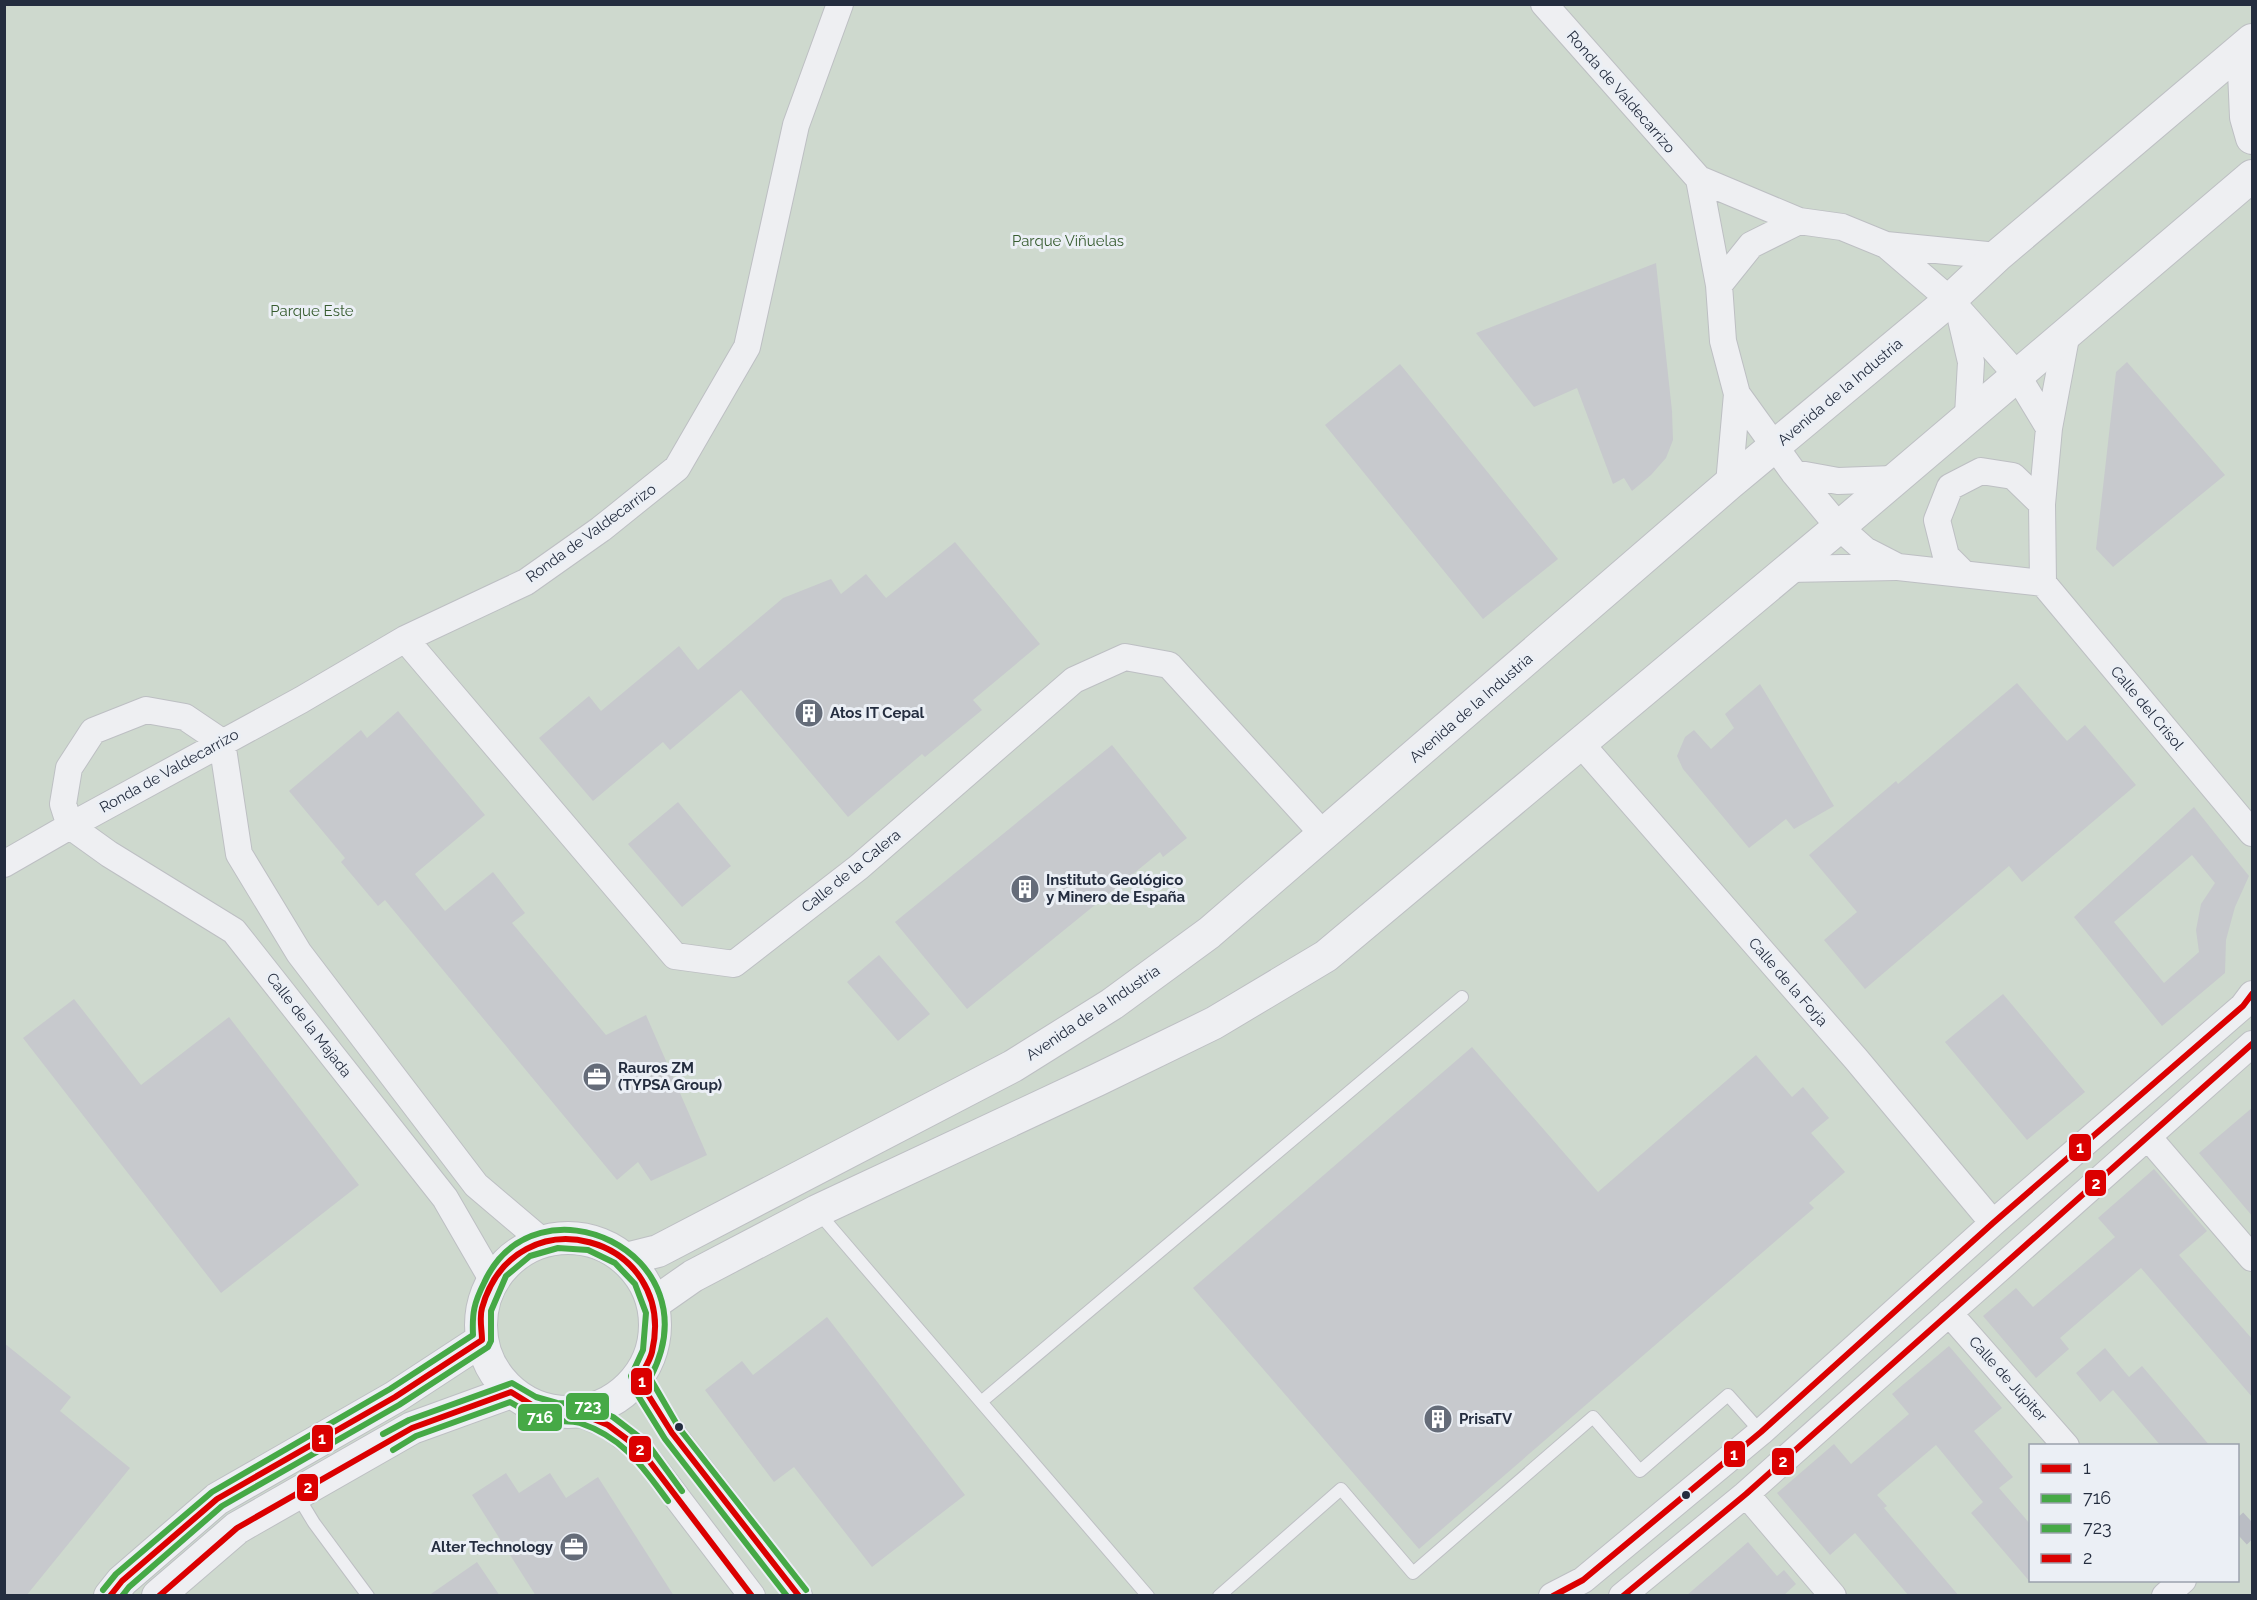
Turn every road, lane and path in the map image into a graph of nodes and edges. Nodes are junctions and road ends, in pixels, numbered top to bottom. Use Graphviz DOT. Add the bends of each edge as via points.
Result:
graph roads {
  1 [pos="840,4"];
  2 [pos="1544,4"];
  3 [pos="2248,44"];
  4 [pos="2253,138"];
  5 [pos="2253,176"];
  6 [pos="1699,179"];
  7 [pos="1799,221"];
  8 [pos="1886,245"];
  9 [pos="1997,256"];
  10 [pos="1719,285"];
  11 [pos="1955,307"];
  12 [pos="2067,332"];
  13 [pos="2017,375"];
  14 [pos="1737,394"];
  15 [pos="1968,415"];
  16 [pos="2049,428"];
  17 [pos="1775,445"];
  18 [pos="1794,473"];
  19 [pos="1893,479"];
  20 [pos="1729,484"];
  21 [pos="2042,504"];
  22 [pos="1839,526"];
  23 [pos="1898,567"];
  24 [pos="1788,569"];
  25 [pos="1964,574"];
  26 [pos="2043,583"];
  27 [pos="405,639"];
  28 [pos="222,742"];
  29 [pos="1581,744"];
  30 [pos="70,826"];
  31 [pos="2253,833"];
  32 [pos="1324,835"];
  33 [pos="4,864"];
  34 [pos="2253,994"];
  35 [pos="1462,997"];
  36 [pos="2253,1044"];
  37 [pos="2148,1137"];
  38 [pos="817,1210"];
  39 [pos="1993,1223"];
  40 [pos="542,1241"];
  41 [pos="2253,1258"];
  42 [pos="626,1259"];
  43 [pos="493,1281"];
  44 [pos="653,1304"];
  45 [pos="1949,1314"];
  46 [pos="482,1340"];
  47 [pos="639,1377"];
  48 [pos="512,1392"];
  49 [pos="981,1402"];
  50 [pos="579,1413"];
  51 [pos="1761,1432"];
  52 [pos="2064,1444"];
  53 [pos="296,1494"];
  54 [pos="1746,1494"];
  55 [pos="2183,1582"];
  56 [pos="2185,1582"];
  57 [pos="110,1596"];
  58 [pos="158,1596"];
  59 [pos="368,1596"];
  60 [pos="752,1596"];
  61 [pos="799,1596"];
  62 [pos="1148,1596"];
  63 [pos="1219,1596"];
  64 [pos="1552,1596"];
  65 [pos="1622,1596"];
  66 [pos="1833,1596"];
  67 [pos="2165,1596"];
  68 [pos="2198,1596"];
  1 -- 27 [label="street, Ronda de Valdecarrizo" via="796,125 747,347 677,468 602,529 525,582"];
  2 -- 6 [label="street, Ronda de Valdecarrizo"];
  3 -- 4 [label="street, Avenida de la Industria" via="2246,117"];
  3 -- 9 [label="street, Avenida de la Industria"];
  5 -- 12 [label="street"];
  6 -- 7 [label="street"];
  6 -- 10 [label="street"];
  7 -- 8 [label="street" via="1842,227"];
  7 -- 10 [label="street" via="1751,245"];
  8 -- 9 [label="street"];
  8 -- 11 [label="street"];
  9 -- 11 [label="street, Avenida de la Industria"];
  10 -- 14 [label="street" via="1723,341"];
  11 -- 13 [label="street"];
  11 -- 15 [label="street" via="1971,362"];
  11 -- 17 [label="street, Avenida de la Industria"];
  12 -- 13 [label="street"];
  12 -- 16 [label="street"];
  13 -- 15 [label="street"];
  13 -- 16 [label="street"];
  14 -- 17 [label="street"];
  14 -- 20 [label="street"];
  15 -- 19 [label="street"];
  16 -- 21 [label="street"];
  17 -- 18 [label="street"];
  17 -- 20 [label="street, Avenida de la Industria"];
  18 -- 19 [label="street" via="1838,481"];
  18 -- 22 [label="street"];
  19 -- 22 [label="street"];
  20 -- 32 [label="street, Avenida de la Industria"];
  21 -- 25 [label="street" via="2013,476 1981,471 1950,487 1937,520 1946,556"];
  21 -- 26 [label="street"];
  22 -- 23 [label="street" via="1865,550"];
  22 -- 24 [label="street"];
  23 -- 24 [label="street"];
  23 -- 25 [label="street"];
  24 -- 29 [label="street"];
  25 -- 26 [label="street"];
  26 -- 31 [label="street, Calle del Crisol"];
  27 -- 28 [label="street, Ronda de Valdecarrizo"];
  27 -- 32 [label="street, Calle de la Calera" via="675,956 734,964 859,867 1074,680 1125,657 1169,665"];
  28 -- 30 [label="street, Ronda de Valdecarrizo"];
  28 -- 30 [label="street" via="185,717 146,710 93,731 69,768 63,804"];
  28 -- 40 [label="street" via="239,854 299,952 476,1185"];
  29 -- 38 [label="street" via="1326,956 1214,1023"];
  29 -- 39 [label="street, Calle de la Forja" via="1856,1059"];
  30 -- 33 [label="street, Ronda de Valdecarrizo"];
  30 -- 43 [label="street, Calle de la Majada" via="234,931 445,1198"];
  32 -- 42 [label="street, Avenida de la Industria" via="1209,933 1112,1004 1013,1066 658,1251"];
  34 -- 39 [label="street"];
  35 -- 49 [label="lane"];
  36 -- 37 [label="street"];
  37 -- 41 [label="street"];
  37 -- 45 [label="street"];
  38 -- 44 [label="street" via="693,1276"];
  38 -- 49 [label="lane"];
  39 -- 51 [label="street"];
  40 -- 42 [label="street" via="571,1237 600,1243"];
  40 -- 43 [label="street" via="522,1250"];
  42 -- 44 [label="street" via="643,1279"];
  43 -- 46 [label="street" via="482,1309"];
  44 -- 47 [label="street" via="653,1346"];
  45 -- 52 [label="street, Calle de Júpiter"];
  45 -- 54 [label="street"];
  46 -- 48 [label="street" via="498,1377"];
  46 -- 57 [label="street" via="395,1397 217,1499 122,1581"];
  47 -- 50 [label="street" via="623,1394"];
  47 -- 61 [label="street" via="672,1433"];
  48 -- 50 [label="street" via="532,1405 555,1412"];
  48 -- 53 [label="street" via="412,1428"];
  49 -- 62 [label="lane"];
  50 -- 60 [label="street" via="608,1425 640,1449"];
  51 -- 63 [label="lane" via="1728,1395 1640,1471 1593,1417 1413,1573 1341,1489"];
  51 -- 64 [label="street" via="1583,1580"];
  53 -- 58 [label="street" via="237,1527"];
  53 -- 59 [label="lane"];
  54 -- 65 [label="street"];
  54 -- 66 [label="street"];
  55 -- 67 [label="street"];
  56 -- 68 [label="street"];
}
